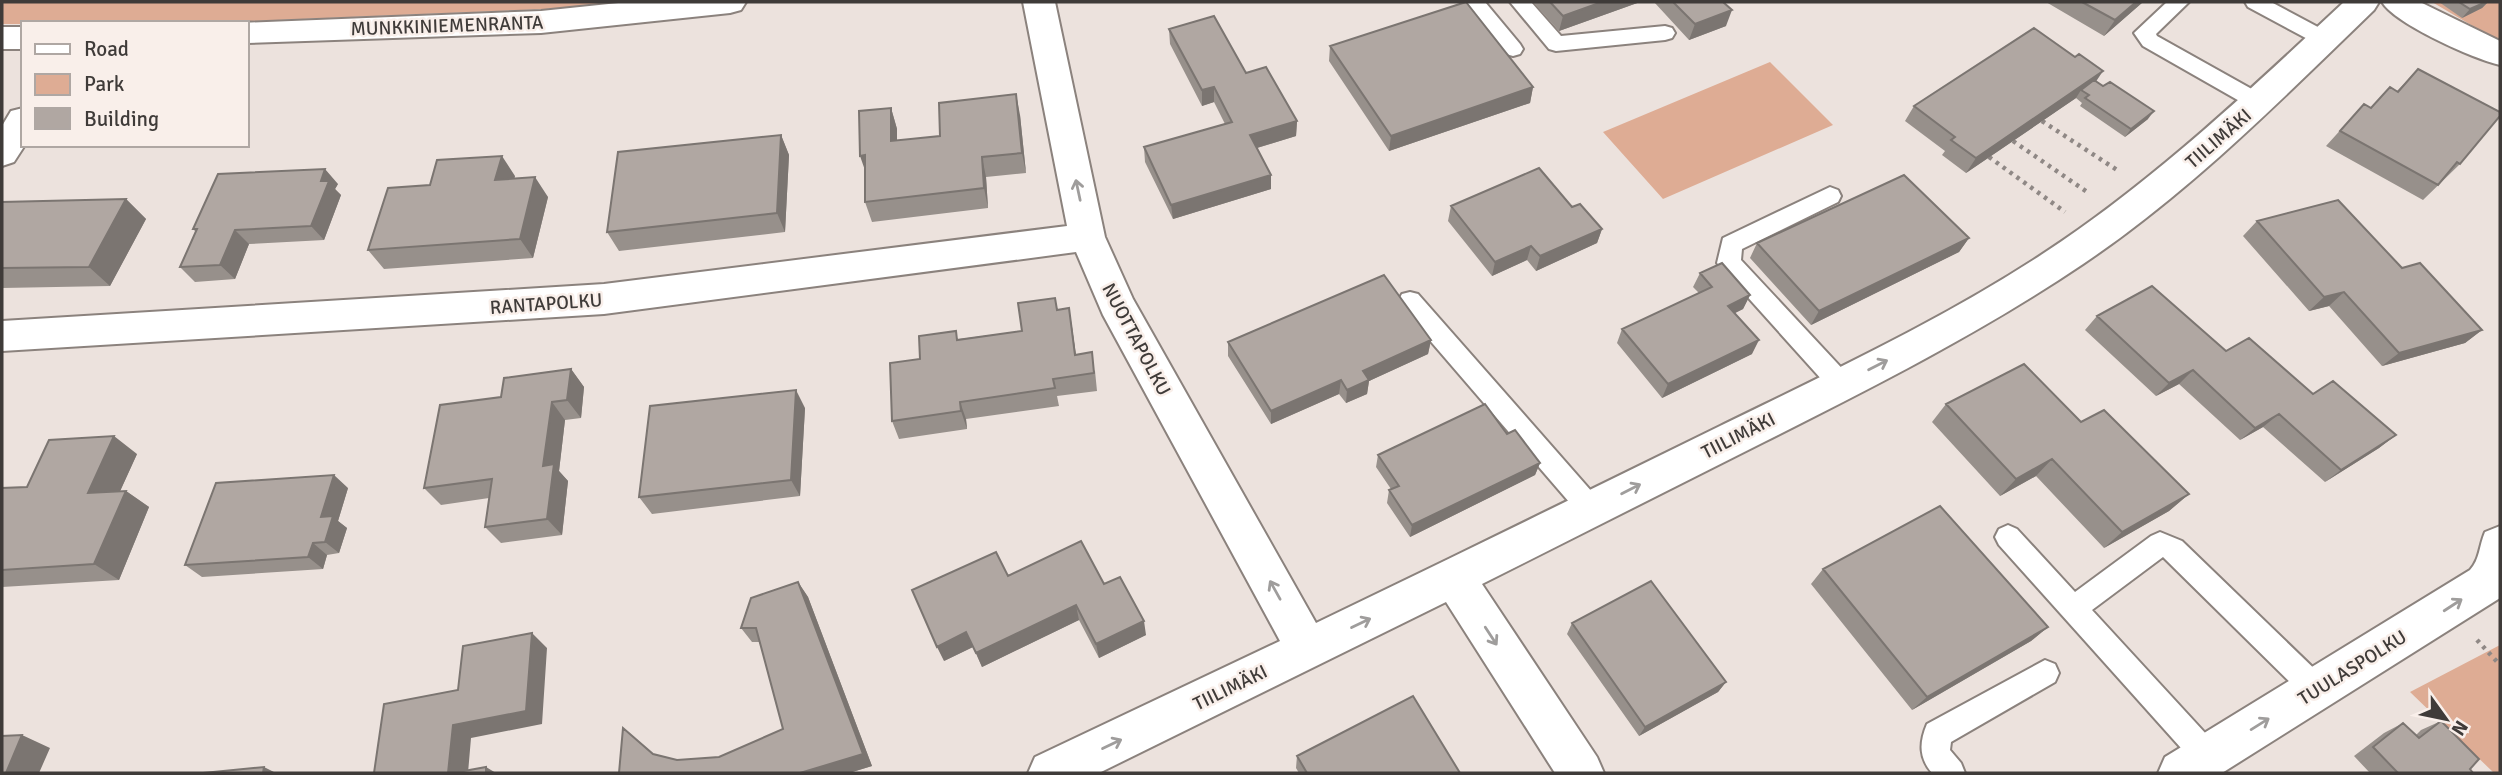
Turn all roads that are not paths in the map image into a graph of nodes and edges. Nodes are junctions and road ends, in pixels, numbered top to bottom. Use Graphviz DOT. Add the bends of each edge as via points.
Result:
graph roads {
  1 [pos="730,2"];
  2 [pos="1039,2"];
  3 [pos="1474,2"];
  4 [pos="1520,2"];
  5 [pos="2179,2"];
  6 [pos="2255,2"];
  7 [pos="2363,2"];
  8 [pos="2398,2"];
  9 [pos="248,32"];
  10 [pos="1665,33"];
  11 [pos="2,38"];
  12 [pos="21,38"];
  13 [pos="2324,39"];
  14 [pos="1513,49"];
  15 [pos="2500,54"];
  16 [pos="2258,102"];
  17 [pos="21,123"];
  18 [pos="2,153"];
  19 [pos="1830,196"];
  20 [pos="1087,237"];
  21 [pos="1410,301"];
  22 [pos="2,336"];
  23 [pos="1841,384"];
  24 [pos="1591,509"];
  25 [pos="2008,537"];
  26 [pos="2500,545"];
  27 [pos="1454,579"];
  28 [pos="2073,608"];
  29 [pos="1308,650"];
  30 [pos="2045,673"];
  31 [pos="2316,689"];
  32 [pos="2195,765"];
  33 [pos="1051,773"];
  34 [pos="1581,773"];
  35 [pos="1951,773"];
  1 -- 9 [label="street, MUNKKINIEMENRANTA" via="541,22"];
  20 -- 2 [label="street, NUOTTAPOLKU, one-way"];
  3 -- 14 [label="lane"];
  4 -- 10 [label="lane" via="1556,44"];
  5 -- 16 [label="lane" via="2144,33 2150,41"];
  6 -- 13 [label="lane"];
  7 -- 13 [label="street, TIILIMÄKI"];
  8 -- 15 [label="street"];
  11 -- 12 [label="street"];
  13 -- 16 [label="street, TIILIMÄKI"];
  23 -- 16 [label="street, TIILIMÄKI, one-way" via="1986,308 2109,226"];
  17 -- 18 [label="street"];
  19 -- 23 [label="lane" via="1731,244 1729,264"];
  20 -- 22 [label="street, RANTAPOLKU" via="604,299"];
  29 -- 20 [label="street, NUOTTAPOLKU, one-way" via="1116,304"];
  21 -- 24 [label="lane"];
  24 -- 23 [label="street, TIILIMÄKI, one-way"];
  24 -- 27 [label="street, TIILIMÄKI"];
  25 -- 28 [label="lane"];
  31 -- 26 [label="street, TUULASPOLKU, one-way" via="2484,584 2499,568"];
  29 -- 27 [label="street, TIILIMÄKI, one-way"];
  27 -- 34 [label="street, one-way"];
  28 -- 31 [label="lane" via="2160,544 2173,549"];
  28 -- 32 [label="lane"];
  33 -- 29 [label="street, TIILIMÄKI, one-way"];
  30 -- 35 [label="lane" via="1937,734 1935,755"];
  32 -- 31 [label="street, TUULASPOLKU, one-way"];
}
